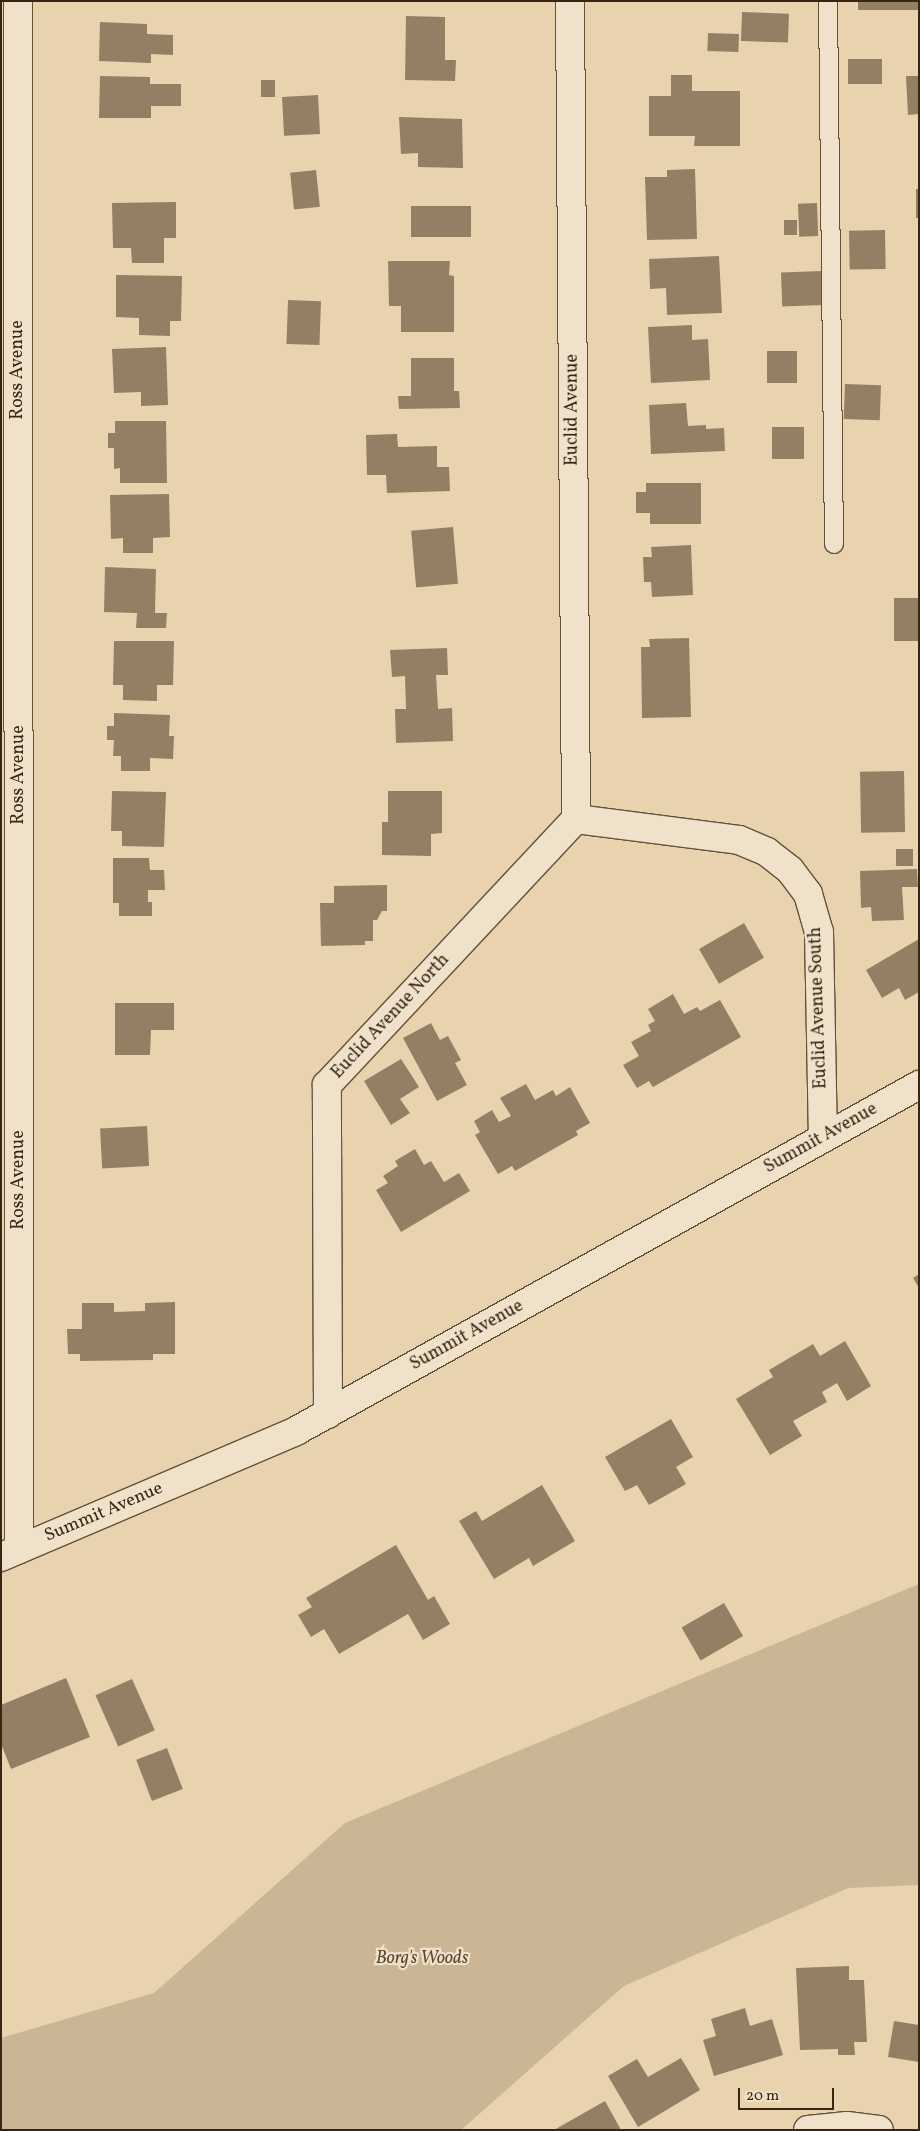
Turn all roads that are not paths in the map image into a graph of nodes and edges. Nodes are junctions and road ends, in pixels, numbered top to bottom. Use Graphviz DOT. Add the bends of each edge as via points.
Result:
graph roads {
  1 [pos="18,1"];
  2 [pos="570,1"];
  3 [pos="828,1"];
  4 [pos="10,424"];
  5 [pos="834,544"];
  6 [pos="576,818"];
  7 [pos="10,930"];
  8 [pos="919,1085"];
  9 [pos="823,1138"];
  10 [pos="328,1414"];
  11 [pos="10,1553"];
  12 [pos="808,2130"];
  13 [pos="879,2130"];
  1 -- 4 [label="street, Ross Avenue"];
  2 -- 6 [label="street, Euclid Avenue"];
  3 -- 5 [label="lane"];
  4 -- 7 [label="street, Ross Avenue"];
  6 -- 9 [label="street, Euclid Avenue South" via="739,840 767,852 790,870 808,894 819,932"];
  6 -- 10 [label="street, Euclid Avenue North" via="327,1085"];
  7 -- 11 [label="street, Ross Avenue"];
  8 -- 9 [label="street, Summit Avenue"];
  9 -- 10 [label="street, Summit Avenue"];
  10 -- 11 [label="street, Summit Avenue" via="296,1431"];
  12 -- 13 [label="street" via="847,2126"];
}
